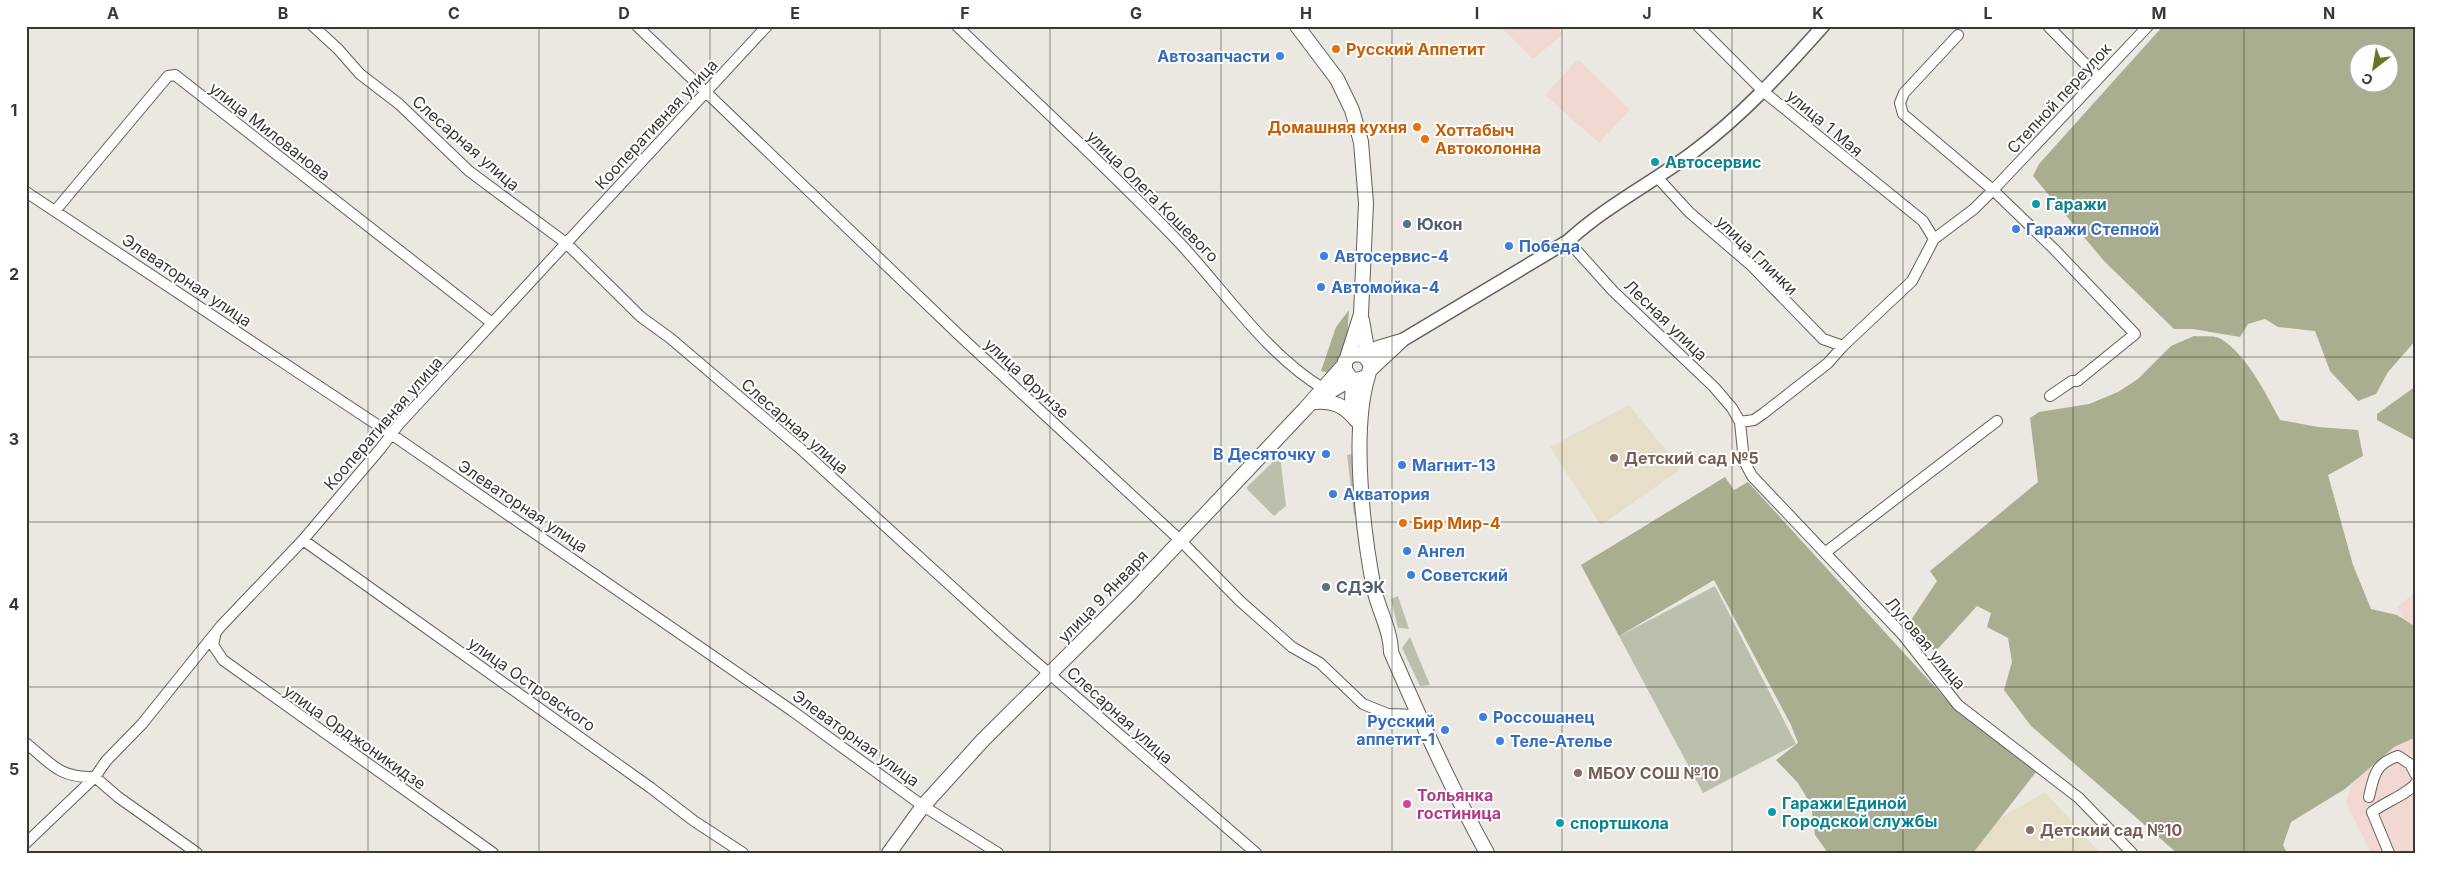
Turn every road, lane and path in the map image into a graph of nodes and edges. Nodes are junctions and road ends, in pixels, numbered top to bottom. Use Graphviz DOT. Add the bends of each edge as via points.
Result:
graph roads {
  1 [pos="312,26"];
  2 [pos="637,26"];
  3 [pos="767,26"];
  4 [pos="957,26"];
  5 [pos="1298,26"];
  6 [pos="1698,26"];
  7 [pos="1823,26"];
  8 [pos="2048,26"];
  9 [pos="2148,26"];
  10 [pos="1958,35"];
  11 [pos="2099,78"];
  12 [pos="1764,92"];
  13 [pos="705,93"];
  14 [pos="1657,177"];
  15 [pos="1994,190"];
  16 [pos="26,192"];
  17 [pos="55,211"];
  18 [pos="1934,238"];
  19 [pos="1568,240"];
  20 [pos="566,243"];
  21 [pos="1361,314"];
  22 [pos="492,323"];
  23 [pos="1401,341"];
  24 [pos="1843,346"];
  25 [pos="1364,355"];
  26 [pos="1346,361"];
  27 [pos="1369,372"];
  28 [pos="1352,379"];
  29 [pos="1324,388"];
  30 [pos="2050,396"];
  31 [pos="1310,405"];
  32 [pos="1356,420"];
  33 [pos="1997,421"];
  34 [pos="1740,422"];
  35 [pos="391,434"];
  36 [pos="1359,436"];
  37 [pos="303,540"];
  38 [pos="1181,541"];
  39 [pos="1826,552"];
  40 [pos="215,636"];
  41 [pos="1051,674"];
  42 [pos="1418,715"];
  43 [pos="26,743"];
  44 [pos="2416,775"];
  45 [pos="95,777"];
  46 [pos="2416,783"];
  47 [pos="2369,797"];
  48 [pos="923,806"];
  49 [pos="26,844"];
  50 [pos="197,853"];
  51 [pos="493,853"];
  52 [pos="743,853"];
  53 [pos="889,853"];
  54 [pos="998,853"];
  55 [pos="1256,853"];
  56 [pos="1487,853"];
  57 [pos="2132,853"];
  58 [pos="2389,853"];
  1 -- 20 [label="street, Слесарная улица" via="360,74 399,104 469,171"];
  2 -- 13 [label="street, улица Фрунзе"];
  3 -- 13 [label="street, Кооперативная улица"];
  4 -- 29 [label="street, улица Олега Кошевого" via="1174,237 1270,345"];
  5 -- 21 [label="main road" via="1337,79 1352,110 1361,142 1366,203"];
  6 -- 12 [label="street, улица 1 Мая"];
  7 -- 12 [label="street"];
  8 -- 11 [label="street"];
  9 -- 11 [label="street, Степной переулок"];
  10 -- 15 [label="street" via="1904,93 1900,103 1903,114"];
  11 -- 15 [label="street, Степной переулок"];
  12 -- 14 [label="street" via="1713,137"];
  12 -- 18 [label="street, улица 1 Мая" via="1923,221"];
  13 -- 20 [label="street, Кооперативная улица"];
  13 -- 38 [label="street, улица Фрунзе"];
  14 -- 19 [label="street" via="1589,222"];
  14 -- 24 [label="street, улица Глинки" via="1690,212 1752,266 1823,339"];
  15 -- 18 [label="street, Степной переулок"];
  15 -- 30 [label="street" via="2135,334 2077,382 2072,381"];
  16 -- 17 [label="street, Элеваторная улица"];
  17 -- 22 [label="street, улица Милованова" via="168,76 174,75"];
  17 -- 35 [label="street, Элеваторная улица"];
  18 -- 24 [label="street, Степной переулок" via="1912,281"];
  19 -- 23 [label="street"];
  19 -- 34 [label="street, Лесная улица" via="1613,291 1714,387"];
  20 -- 22 [label="street, Кооперативная улица"];
  20 -- 41 [label="street, Слесарная улица" via="641,317 802,451"];
  21 -- 25 [label="main road" via="1366,343"];
  21 -- 26 [label="main road"];
  22 -- 35 [label="street, Кооперативная улица"];
  23 -- 25 [label="main road"];
  23 -- 27 [label="main road"];
  24 -- 34 [label="street, Степной переулок" via="1828,363 1764,413 1754,420"];
  25 -- 26 [label="main road" via="1352,354"];
  25 -- 27 [label="main road" via="1370,361"];
  26 -- 28 [label="main road" via="1347,375"];
  26 -- 29 [label="main road, улица 9 Января"];
  27 -- 28 [label="main road" via="1363,379"];
  27 -- 36 [label="main road"];
  28 -- 31 [label="main road"];
  28 -- 32 [label="main road"];
  29 -- 31 [label="main road, улица 9 Января"];
  31 -- 32 [label="main road" via="1327,401 1337,404"];
  31 -- 38 [label="main road, улица 9 Января"];
  32 -- 36 [label="main road"];
  33 -- 39 [label="street"];
  34 -- 39 [label="street, Луговая улица" via="1744,461 1752,476"];
  35 -- 37 [label="street, Кооперативная улица"];
  35 -- 48 [label="street, Элеваторная улица" via="783,704"];
  36 -- 42 [label="main road" via="1366,536 1375,591 1391,652"];
  37 -- 40 [label="street, Кооперативная улица"];
  37 -- 52 [label="street, улица Островского"];
  38 -- 41 [label="main road, улица 9 Января"];
  38 -- 42 [label="street, улица Фрунзе" via="1240,601 1292,646 1320,663 1363,704 1388,714"];
  39 -- 57 [label="street, Луговая улица" via="1902,634 1958,705 2079,798"];
  40 -- 45 [label="street, Кооперативная улица"];
  40 -- 51 [label="street, улица Орджоникидзе" via="213,645 223,660"];
  41 -- 48 [label="main road, улица 9 Января" via="983,740"];
  41 -- 55 [label="street, Слесарная улица"];
  42 -- 56 [label="main road"];
  43 -- 45 [label="street" via="62,774 77,778"];
  44 -- 47 [label="street" via="2410,764 2398,756 2385,760 2374,774"];
  45 -- 49 [label="street, Кооперативная улица"];
  45 -- 50 [label="street"];
  46 -- 58 [label="street" via="2411,790 2386,801 2372,812"];
  48 -- 53 [label="main road, улица 9 Января"];
  48 -- 54 [label="street, Элеваторная улица"];
}
